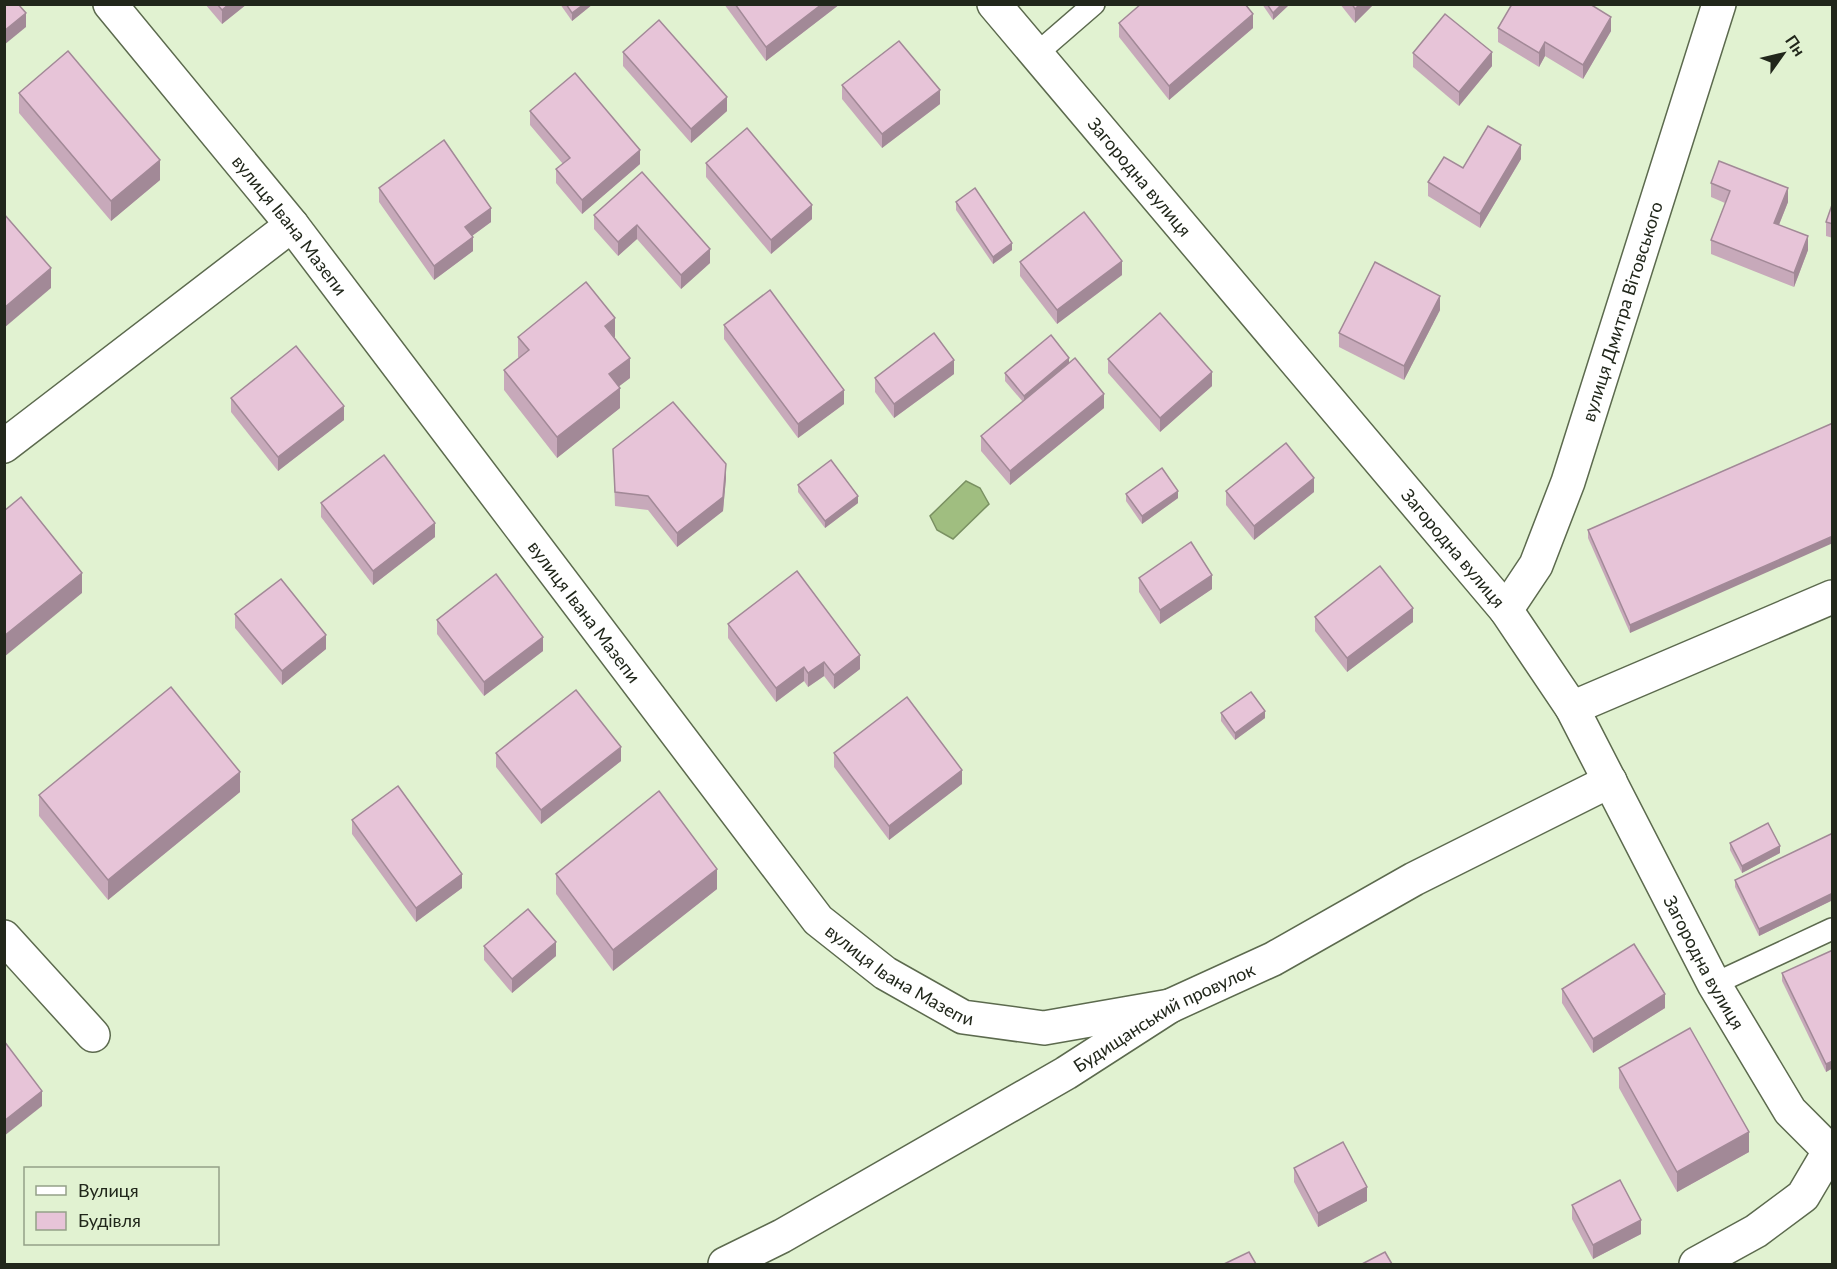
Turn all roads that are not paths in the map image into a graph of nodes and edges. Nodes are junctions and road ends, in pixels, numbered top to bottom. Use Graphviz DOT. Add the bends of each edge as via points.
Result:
graph roads {
  1 [pos="110,4"];
  2 [pos="994,4"];
  3 [pos="1094,4"];
  4 [pos="1719,4"];
  5 [pos="1035,56"];
  6 [pos="292,225"];
  7 [pos="4,446"];
  8 [pos="1833,597"];
  9 [pos="1506,610"];
  10 [pos="1572,708"];
  11 [pos="1610,781"];
  12 [pos="1833,929"];
  13 [pos="4,937"];
  14 [pos="1714,984"];
  15 [pos="1170,1006"];
  16 [pos="93,1035"];
  17 [pos="1831,1152"];
  18 [pos="725,1264"];
  19 [pos="1696,1264"];
  1 -- 6 [label="street, вулиця Івана Мазепи"];
  2 -- 5 [label="street, Загородна вулиця"];
  3 -- 5 [label="lane"];
  4 -- 9 [label="street, вулиця Дмитра Вітовського" via="1568,482 1536,565"];
  5 -- 9 [label="street, Загородна вулиця"];
  6 -- 7 [label="street"];
  6 -- 15 [label="street, вулиця Івана Мазепи" via="818,920 885,973 963,1017 1044,1028"];
  8 -- 10 [label="street"];
  9 -- 10 [label="street, Загородна вулиця"];
  10 -- 11 [label="street, Загородна вулиця"];
  11 -- 14 [label="street, Загородна вулиця"];
  11 -- 15 [label="street, Будищанський провулок" via="1414,879 1273,959"];
  12 -- 14 [label="lane"];
  13 -- 16 [label="street"];
  14 -- 17 [label="street, Загородна вулиця" via="1790,1111"];
  15 -- 18 [label="street, Будищанський провулок" via="1066,1073 782,1236"];
  17 -- 19 [label="street" via="1803,1196 1756,1231"];
}
